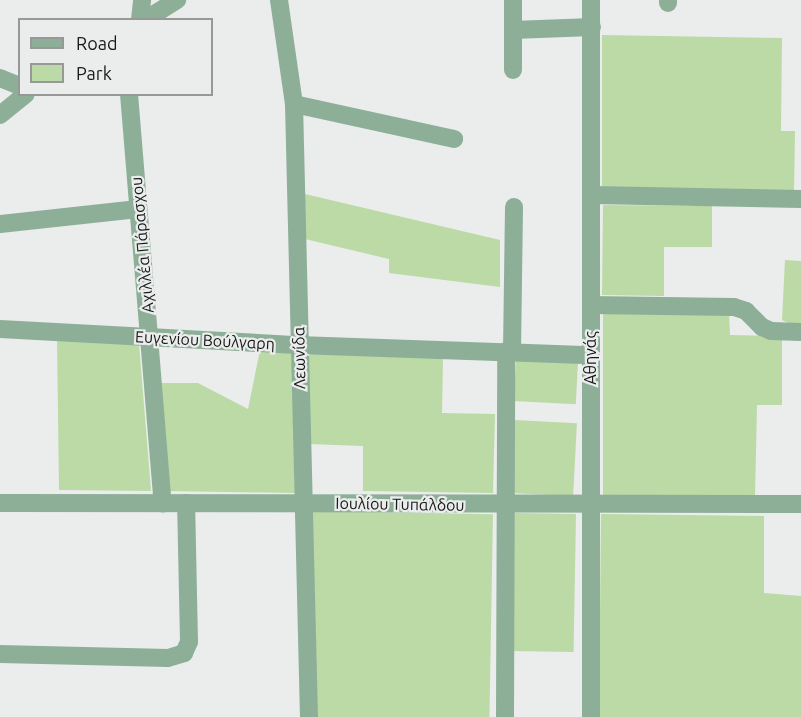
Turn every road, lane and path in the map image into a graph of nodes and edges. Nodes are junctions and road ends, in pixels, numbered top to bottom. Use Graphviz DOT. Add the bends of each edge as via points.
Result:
graph roads {
  1 [pos="142,0"];
  2 [pos="177,0"];
  3 [pos="279,0"];
  4 [pos="513,0"];
  5 [pos="591,0"];
  6 [pos="140,18"];
  7 [pos="148,18"];
  8 [pos="592,27"];
  9 [pos="513,30"];
  10 [pos="513,70"];
  11 [pos="0,78"];
  12 [pos="18,85"];
  13 [pos="24,96"];
  14 [pos="129,96"];
  15 [pos="294,104"];
  16 [pos="0,115"];
  17 [pos="454,139"];
  18 [pos="591,195"];
  19 [pos="801,200"];
  20 [pos="514,207"];
  21 [pos="138,209"];
  22 [pos="0,224"];
  23 [pos="591,304"];
  24 [pos="0,329"];
  25 [pos="801,332"];
  26 [pos="150,337"];
  27 [pos="298,345"];
  28 [pos="509,351"];
  29 [pos="590,356"];
  30 [pos="0,503"];
  31 [pos="186,503"];
  32 [pos="303,503"];
  33 [pos="163,504"];
  34 [pos="504,504"];
  35 [pos="801,504"];
  36 [pos="591,505"];
  37 [pos="0,654"];
  38 [pos="309,717"];
  39 [pos="505,717"];
  40 [pos="591,717"];
  1 -- 6 [label="street"];
  2 -- 7 [label="street"];
  3 -- 15 [label="street, Λεωνίδα"];
  4 -- 9 [label="street"];
  5 -- 8 [label="street, Αθηνάς"];
  8 -- 9 [label="street"];
  8 -- 18 [label="street, Αθηνάς"];
  9 -- 10 [label="street"];
  11 -- 12 [label="street"];
  13 -- 16 [label="street"];
  14 -- 21 [label="street, Αχιλλέα Πάρασχου"];
  15 -- 17 [label="street"];
  15 -- 27 [label="street, Λεωνίδα"];
  18 -- 19 [label="street"];
  18 -- 23 [label="street, Αθηνάς"];
  20 -- 28 [label="street"];
  21 -- 22 [label="street"];
  21 -- 26 [label="street, Αχιλλέα Πάρασχου"];
  23 -- 25 [label="street" via="734,307 746,311 771,331"];
  23 -- 29 [label="street, Αθηνάς"];
  24 -- 26 [label="street, Ευγενίου Βούλγαρη"];
  26 -- 27 [label="street, Ευγενίου Βούλγαρη"];
  26 -- 33 [label="street, Αχιλλέα Πάρασχου"];
  27 -- 28 [label="street, Ευγενίου Βούλγαρη"];
  27 -- 32 [label="street, Λεωνίδα"];
  28 -- 29 [label="street, Ευγενίου Βούλγαρη"];
  28 -- 34 [label="street"];
  29 -- 36 [label="street, Αθηνάς"];
  30 -- 33 [label="street, Ιουλίου Τυπάλδου"];
  31 -- 32 [label="street, Ιουλίου Τυπάλδου"];
  31 -- 33 [label="street, Ιουλίου Τυπάλδου"];
  31 -- 37 [label="street" via="189,642 184,653 168,658"];
  32 -- 34 [label="street, Ιουλίου Τυπάλδου"];
  32 -- 38 [label="street, Λεωνίδα"];
  34 -- 36 [label="street, Ιουλίου Τυπάλδου"];
  34 -- 39 [label="street"];
  35 -- 36 [label="street, Ιουλίου Τυπάλδου"];
  36 -- 40 [label="street, Αθηνάς"];
}
